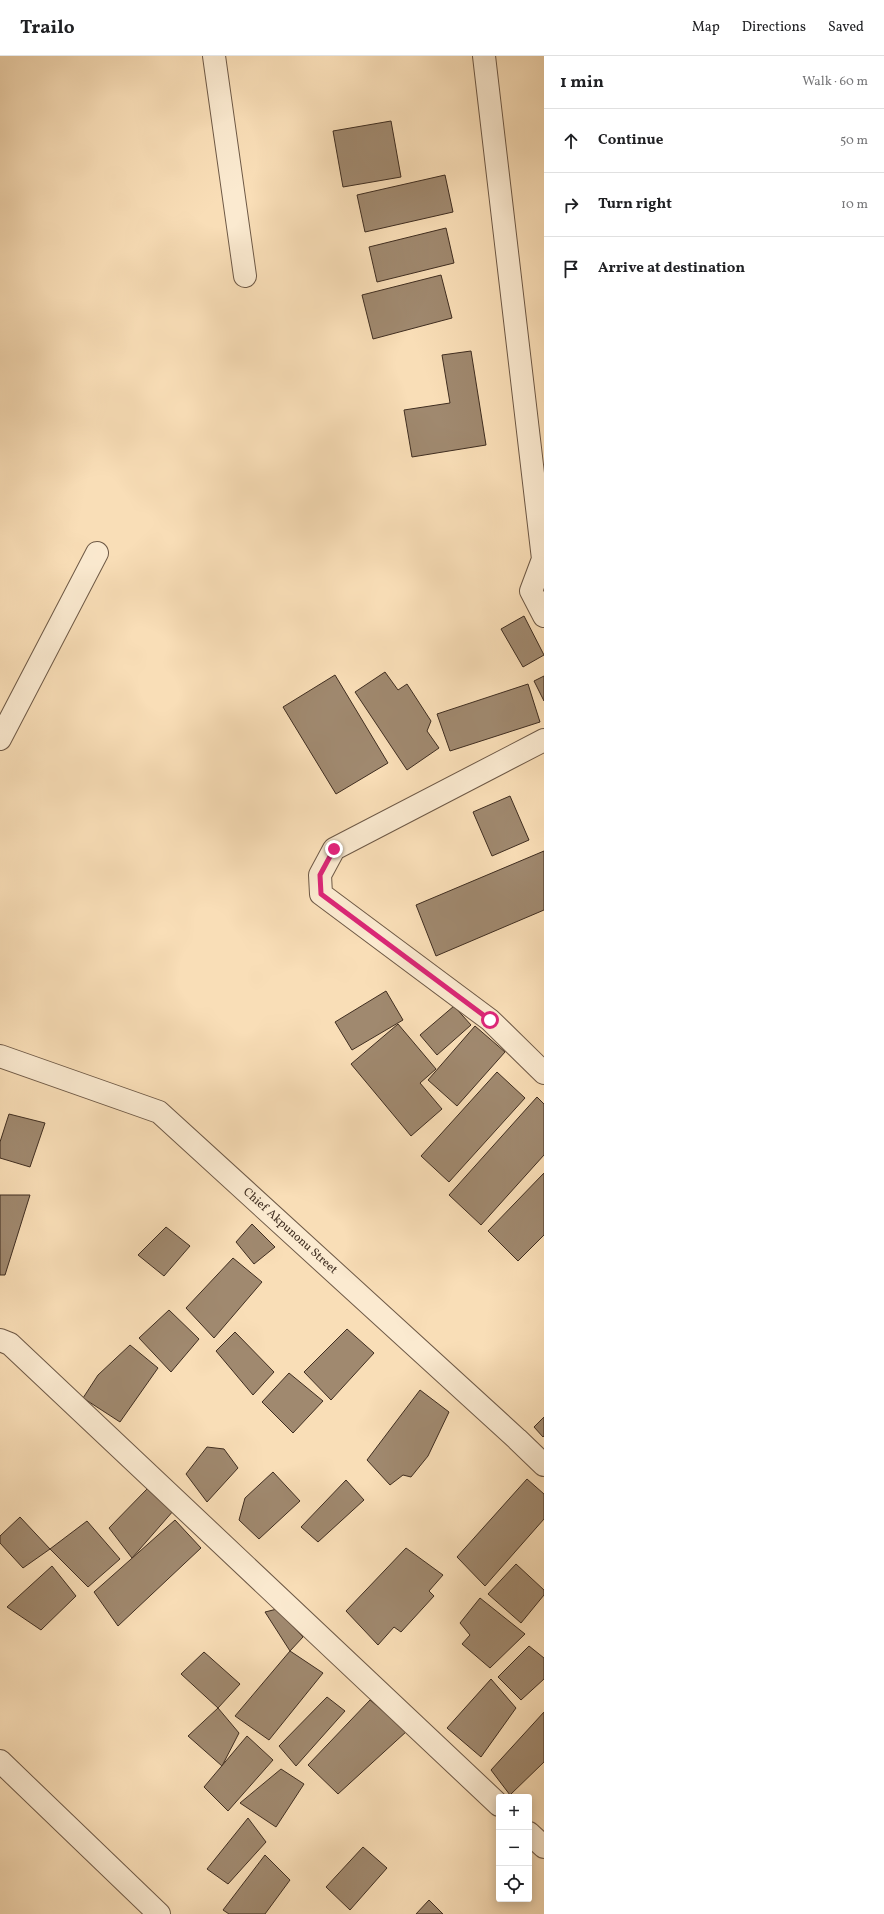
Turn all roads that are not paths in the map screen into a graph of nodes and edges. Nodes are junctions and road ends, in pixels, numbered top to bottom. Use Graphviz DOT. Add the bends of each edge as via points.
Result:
graph roads {
  1 [pos="214,56"];
  2 [pos="484,56"];
  3 [pos="245,276"];
  4 [pos="97,553"];
  5 [pos="544,616"];
  6 [pos="0,739"];
  7 [pos="544,740"];
  8 [pos="0,1056"];
  9 [pos="544,1073"];
  10 [pos="0,1340"];
  11 [pos="544,1465"];
  12 [pos="0,1760"];
  13 [pos="496,1802"];
  14 [pos="532,1836"];
  15 [pos="544,1847"];
  16 [pos="159,1914"];
  1 -- 3 [label="street"];
  2 -- 5 [label="street" via="543,560 531,591"];
  4 -- 6 [label="street"];
  7 -- 9 [label="street" via="334,849 320,875 321,894 490,1020"];
  8 -- 11 [label="street, Chief Akpunonu Street" via="159,1112"];
  10 -- 13 [label="street" via="10,1344"];
  12 -- 16 [label="street"];
  14 -- 15 [label="street"];
}
